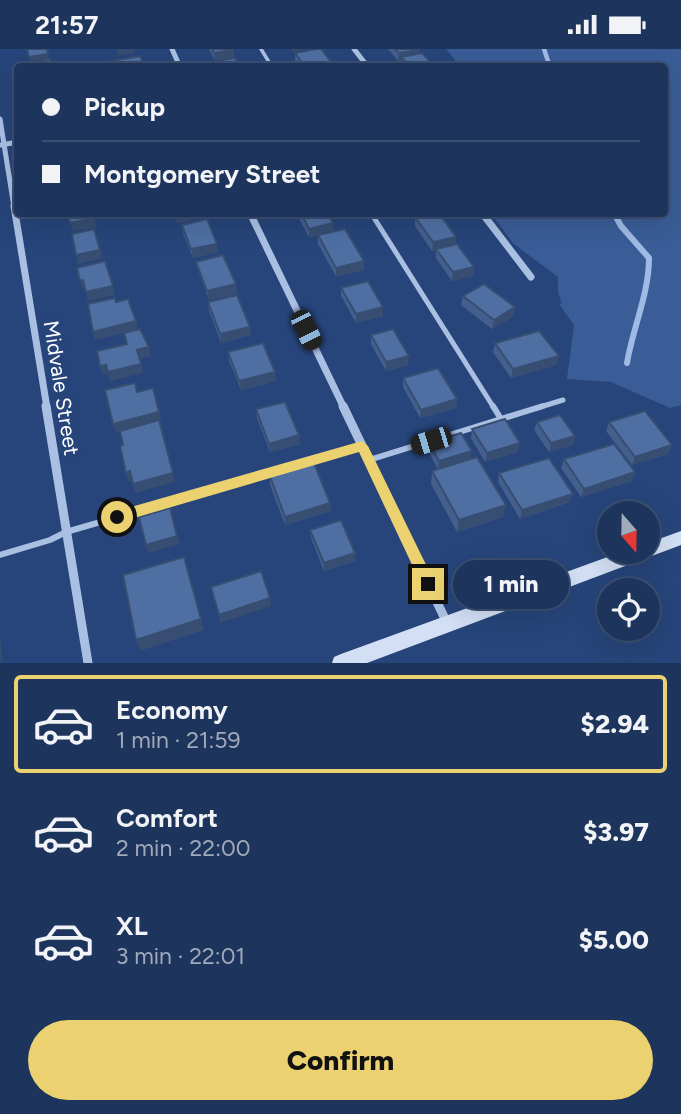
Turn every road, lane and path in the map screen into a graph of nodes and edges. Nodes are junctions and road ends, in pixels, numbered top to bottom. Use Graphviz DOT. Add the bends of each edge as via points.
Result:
graph roads {
  1 [pos="354,49"];
  2 [pos="365,63"];
  3 [pos="0,119"];
  4 [pos="2,145"];
  5 [pos="252,217"];
  6 [pos="374,217"];
  7 [pos="485,217"];
  8 [pos="531,277"];
  9 [pos="563,400"];
  10 [pos="501,419"];
  11 [pos="362,446"];
  12 [pos="369,460"];
  13 [pos="66,532"];
  14 [pos="681,538"];
  15 [pos="660,546"];
  16 [pos="0,555"];
  17 [pos="611,564"];
  18 [pos="447,624"];
  19 [pos="88,663"];
  20 [pos="341,663"];
  1 -- 2 [label="street"];
  3 -- 4 [label="street, Midvale Street"];
  4 -- 13 [label="street, Midvale Street"];
  5 -- 11 [label="street"];
  6 -- 10 [label="lane"];
  7 -- 8 [label="street"];
  9 -- 10 [label="lane"];
  10 -- 12 [label="lane"];
  11 -- 12 [label="street"];
  11 -- 13 [label="lane"];
  12 -- 18 [label="street"];
  13 -- 16 [label="lane"];
  13 -- 19 [label="street, Midvale Street"];
  14 -- 15 [label="main road"];
  17 -- 18 [label="main road"];
  18 -- 20 [label="main road"];
}
